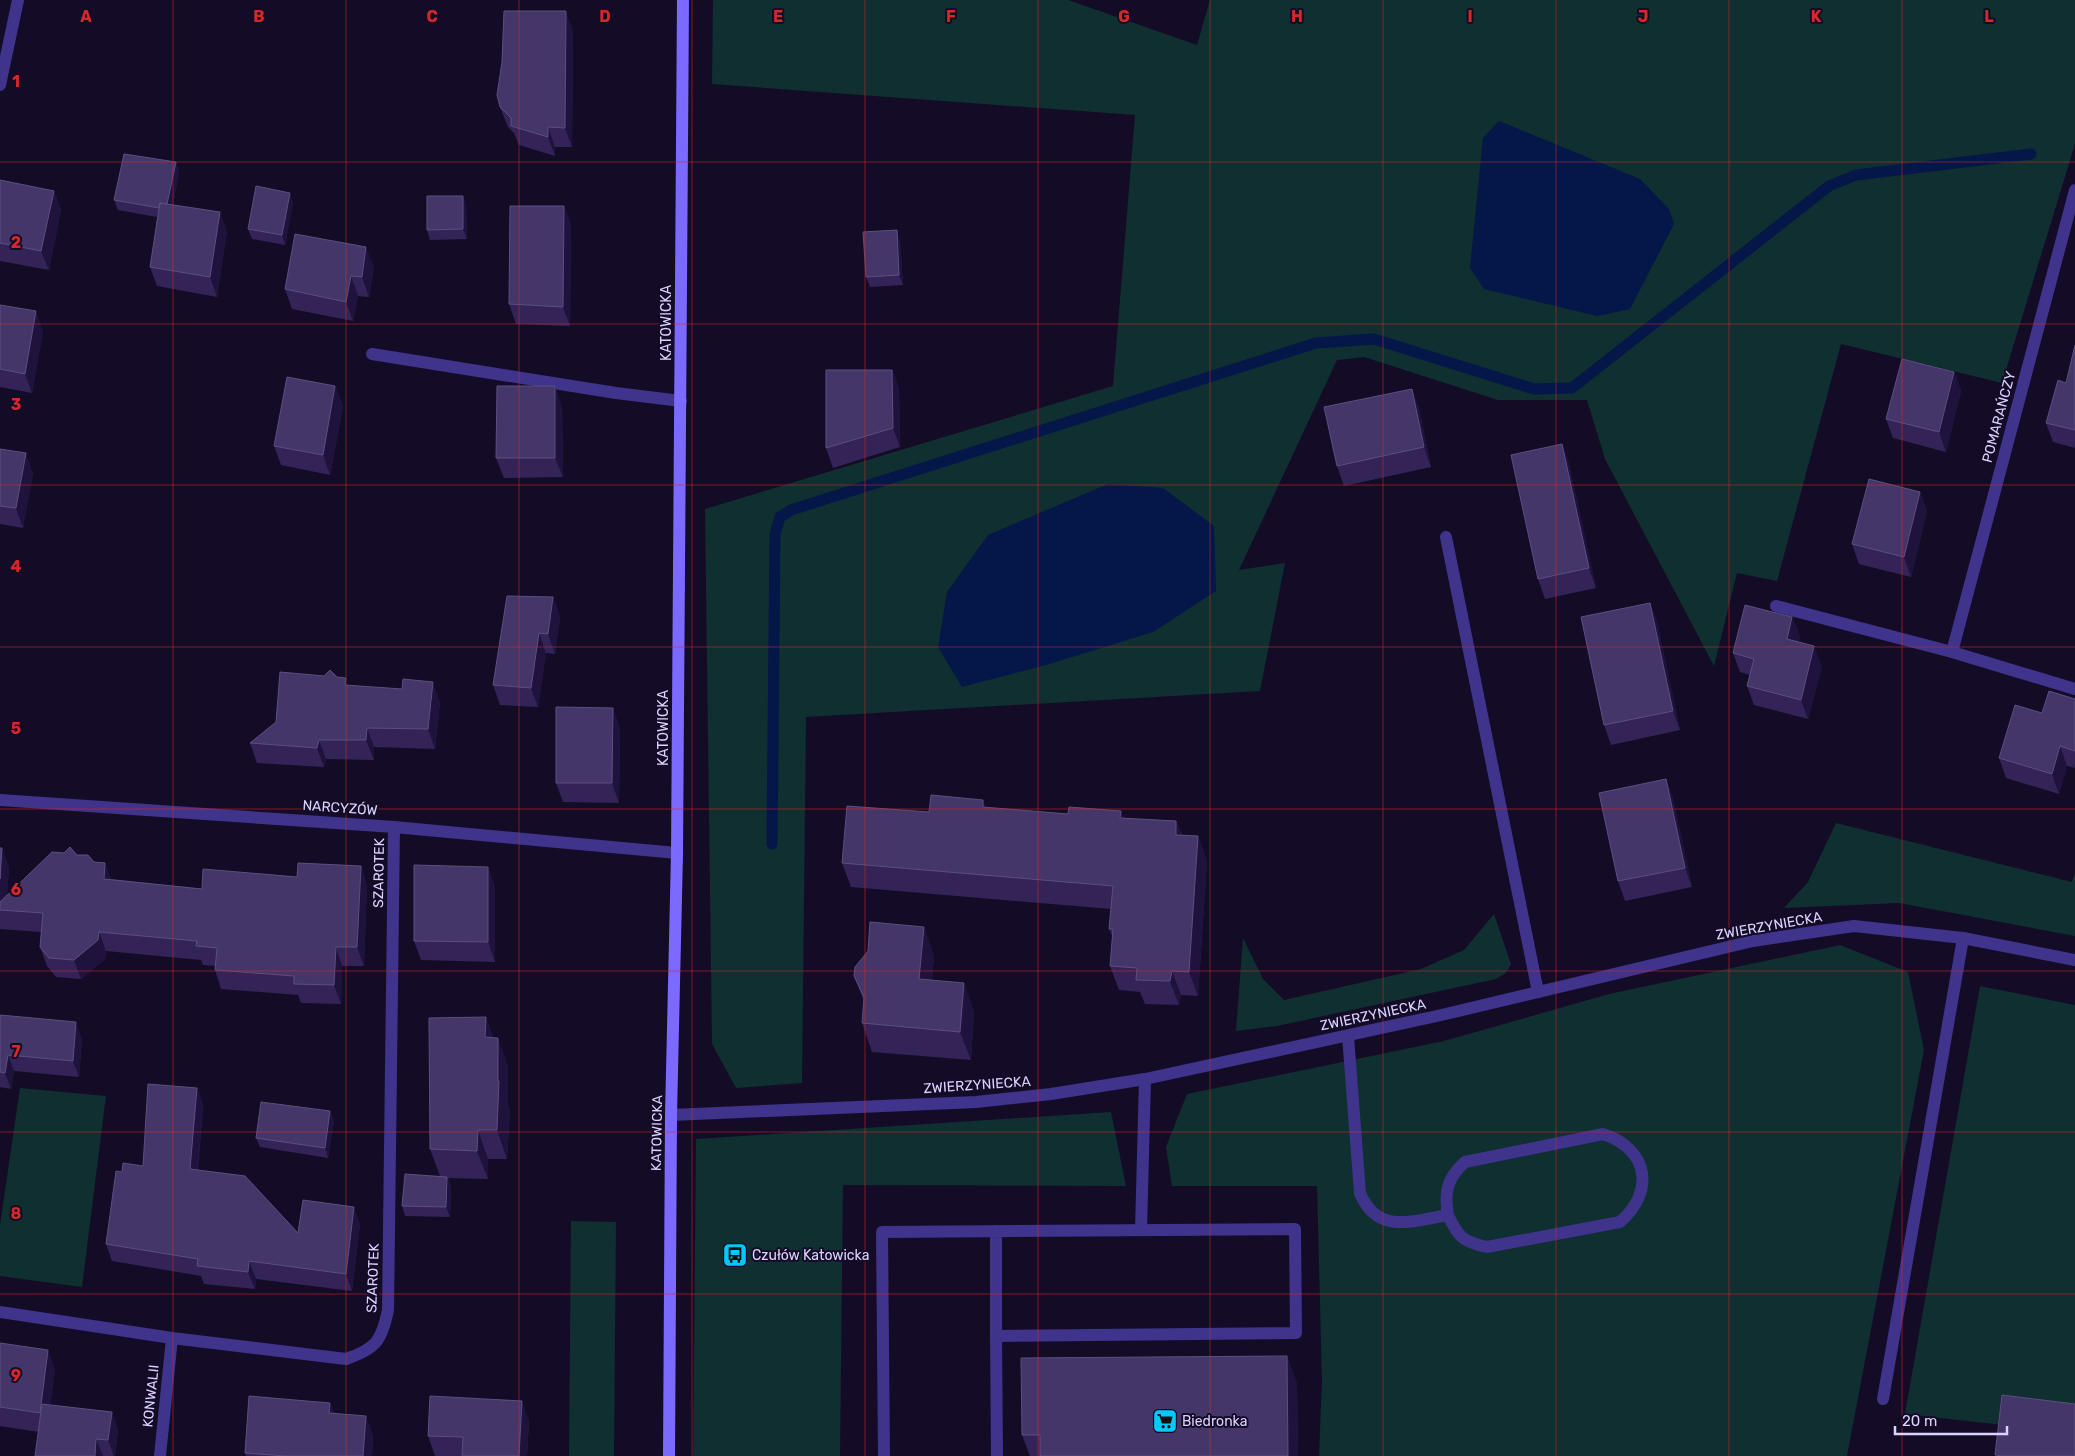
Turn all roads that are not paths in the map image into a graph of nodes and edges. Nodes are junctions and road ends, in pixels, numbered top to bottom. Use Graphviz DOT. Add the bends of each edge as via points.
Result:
graph roads {
  1 [pos="18,0"];
  2 [pos="683,0"];
  3 [pos="0,85"];
  4 [pos="2075,190"];
  5 [pos="372,354"];
  6 [pos="680,401"];
  7 [pos="1446,536"];
  8 [pos="1776,606"];
  9 [pos="1952,652"];
  10 [pos="2075,689"];
  11 [pos="0,800"];
  12 [pos="394,827"];
  13 [pos="677,853"];
  14 [pos="1963,938"];
  15 [pos="2075,960"];
  16 [pos="1538,992"];
  17 [pos="1348,1036"];
  18 [pos="1145,1078"];
  19 [pos="671,1115"];
  20 [pos="1448,1215"];
  21 [pos="1141,1230"];
  22 [pos="996,1231"];
  23 [pos="0,1312"];
  24 [pos="996,1336"];
  25 [pos="172,1338"];
  26 [pos="1883,1399"];
  27 [pos="160,1456"];
  28 [pos="669,1456"];
  29 [pos="884,1456"];
  30 [pos="997,1456"];
  1 -- 3 [label="street"];
  2 -- 6 [label="main road, KATOWICKA"];
  4 -- 9 [label="street, POMARAŃCZY"];
  5 -- 6 [label="street"];
  6 -- 13 [label="main road, KATOWICKA"];
  7 -- 16 [label="street"];
  8 -- 9 [label="street"];
  9 -- 10 [label="street"];
  11 -- 12 [label="street, NARCYZÓW"];
  12 -- 13 [label="street, NARCYZÓW"];
  12 -- 25 [label="street, SZAROTEK" via="388,1310 384,1328 376,1344 364,1353 346,1358"];
  13 -- 19 [label="main road, KATOWICKA"];
  14 -- 15 [label="street, ZWIERZYNIECKA"];
  14 -- 16 [label="street, ZWIERZYNIECKA" via="1854,926 1753,941"];
  14 -- 26 [label="street"];
  16 -- 17 [label="street, ZWIERZYNIECKA"];
  17 -- 18 [label="street, ZWIERZYNIECKA"];
  17 -- 20 [label="street" via="1358,1183 1363,1202 1378,1217 1399,1223"];
  18 -- 19 [label="street, ZWIERZYNIECKA" via="1051,1094 976,1102"];
  18 -- 21 [label="street"];
  19 -- 28 [label="main road, KATOWICKA"];
  20 -- 20 [label="street" via="1456,1231 1470,1244 1487,1247 1620,1222 1639,1201 1642,1172 1628,1146 1603,1134 1465,1162 1454,1172 1449,1183 1445,1198"];
  21 -- 22 [label="street"];
  21 -- 24 [label="street" via="1295,1229 1296,1333"];
  22 -- 24 [label="street"];
  22 -- 29 [label="street" via="882,1232"];
  23 -- 25 [label="street, SZAROTEK"];
  24 -- 30 [label="street"];
  25 -- 27 [label="street, KONWALII"];
}
